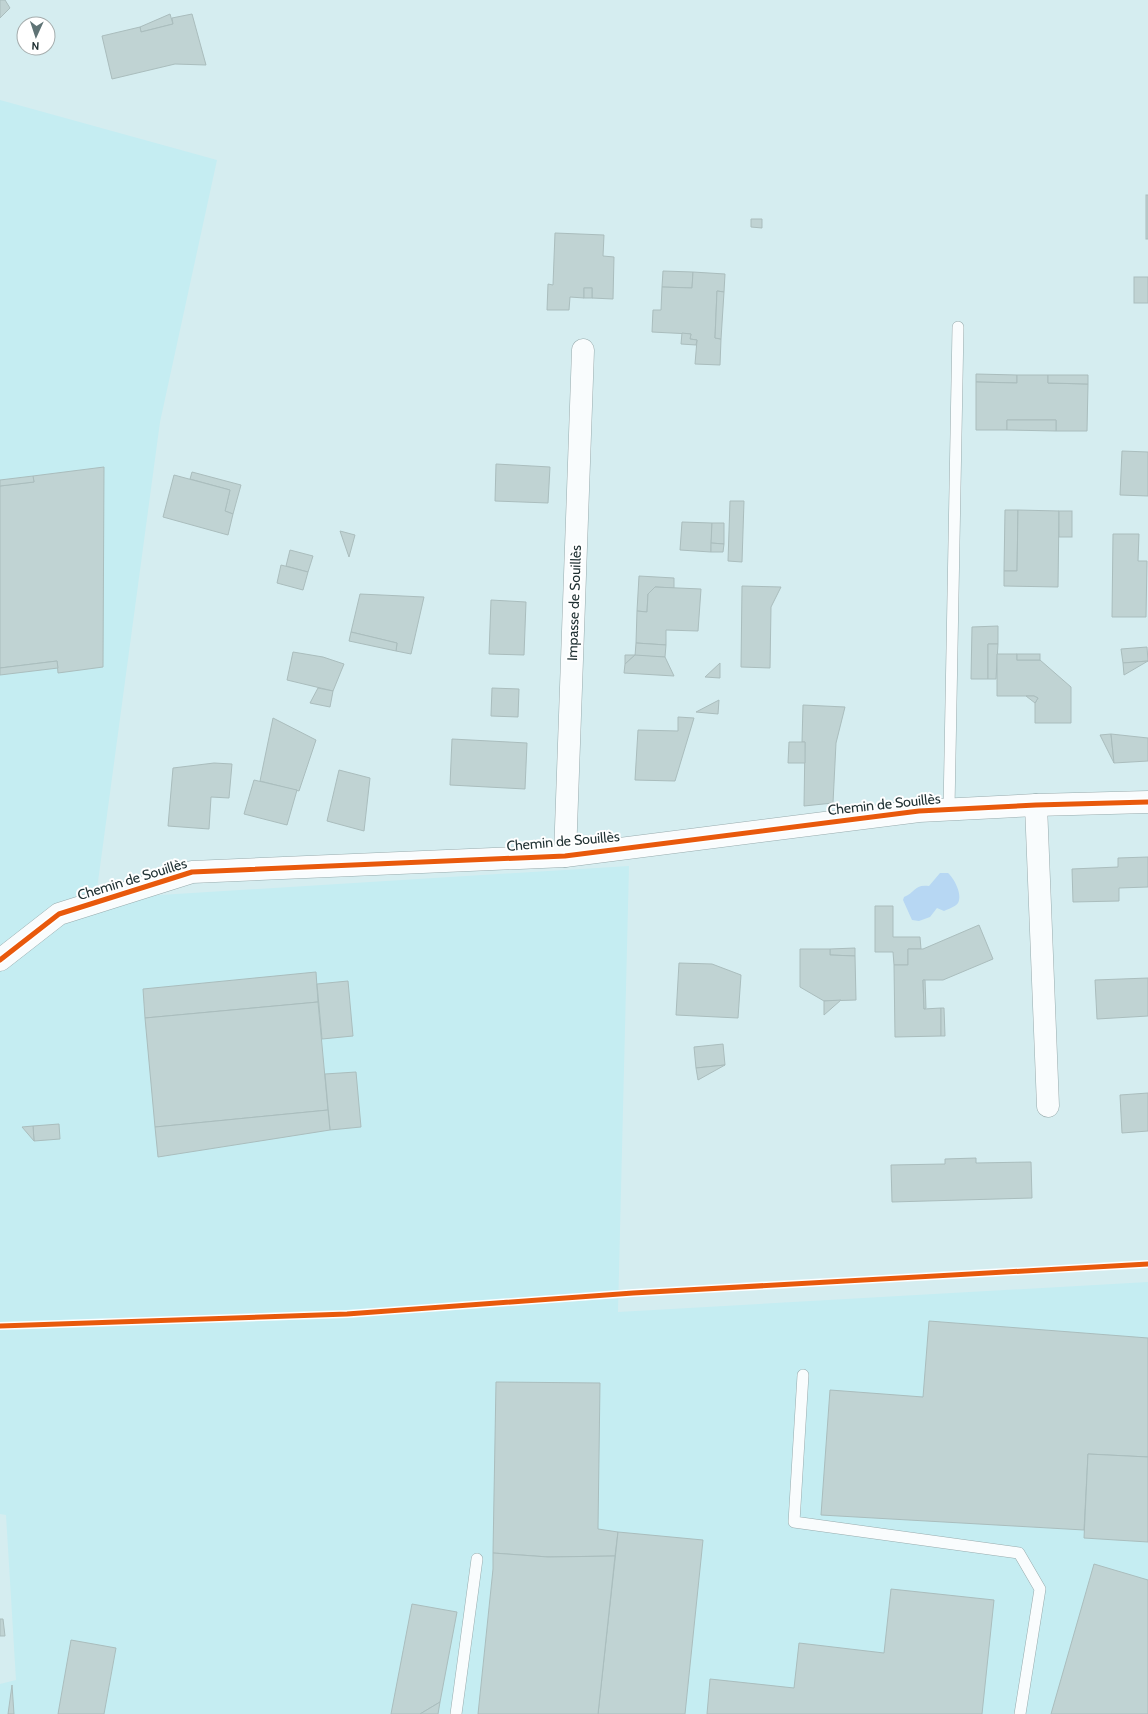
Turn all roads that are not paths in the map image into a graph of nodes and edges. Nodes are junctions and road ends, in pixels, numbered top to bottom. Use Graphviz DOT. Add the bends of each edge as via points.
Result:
graph roads {
  1 [pos="958,327"];
  2 [pos="583,350"];
  3 [pos="1148,802"];
  4 [pos="1036,805"];
  5 [pos="949,809"];
  6 [pos="565,856"];
  7 [pos="0,960"];
  8 [pos="1048,1106"];
  9 [pos="803,1376"];
  10 [pos="477,1558"];
  11 [pos="456,1714"];
  12 [pos="1020,1714"];
  1 -- 5 [label="lane"];
  2 -- 6 [label="street, Impasse de Souillès"];
  3 -- 4 [label="street, Chemin de Souillès"];
  4 -- 5 [label="street, Chemin de Souillès"];
  4 -- 8 [label="street"];
  5 -- 6 [label="street, Chemin de Souillès"];
  6 -- 7 [label="street, Chemin de Souillès" via="192,872 59,914"];
  9 -- 12 [label="lane" via="794,1522 1019,1553 1040,1588"];
  10 -- 11 [label="lane"];
}
